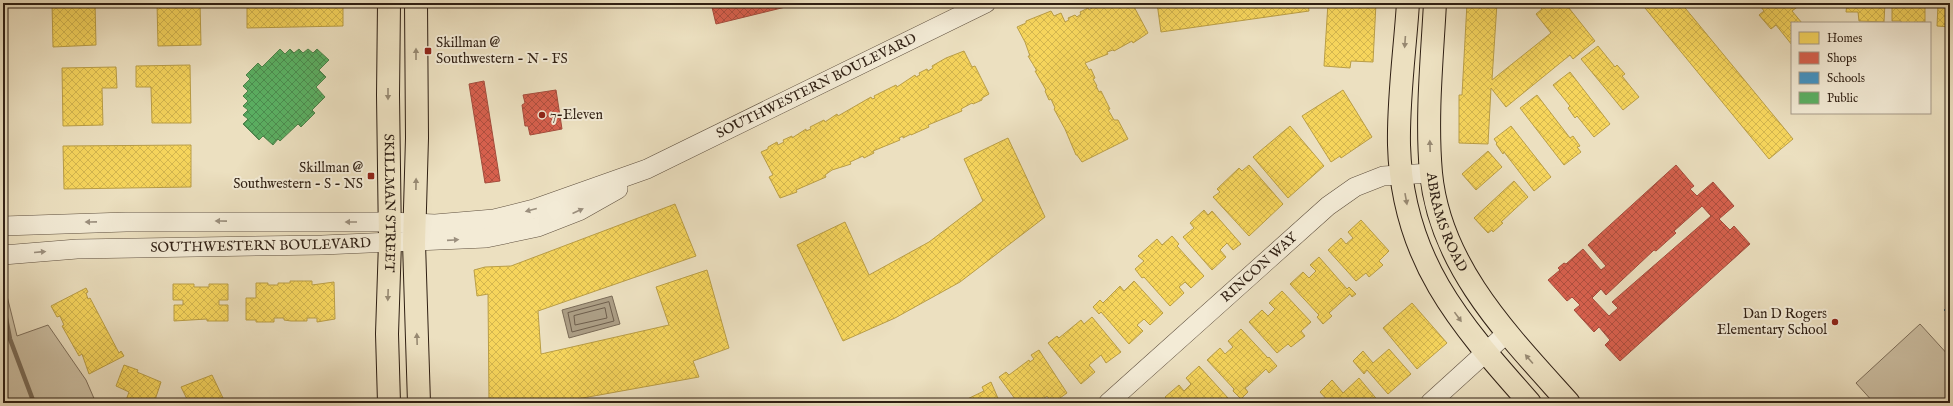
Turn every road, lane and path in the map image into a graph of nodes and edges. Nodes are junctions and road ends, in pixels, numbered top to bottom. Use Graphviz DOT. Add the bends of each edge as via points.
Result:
graph roads {
  1 [pos="986,3"];
  2 [pos="1408,3"];
  3 [pos="1435,3"];
  4 [pos="416,6"];
  5 [pos="389,8"];
  6 [pos="1431,173"];
  7 [pos="1402,174"];
  8 [pos="126,222"];
  9 [pos="3,226"];
  10 [pos="390,232"];
  11 [pos="414,233"];
  12 [pos="126,247"];
  13 [pos="3,255"];
  14 [pos="1457,259"];
  15 [pos="1430,270"];
  16 [pos="1507,333"];
  17 [pos="1486,353"];
  18 [pos="389,403"];
  19 [pos="419,403"];
  20 [pos="1108,403"];
  21 [pos="1430,403"];
  22 [pos="1530,403"];
  23 [pos="1569,403"];
  1 -- 11 [label="street, SOUTHWESTERN BOULEVARD" via="647,169 614,192 579,211 538,226 486,238"];
  2 -- 7 [label="main road, one-way" via="1399,145"];
  6 -- 3 [label="main road, ABRAMS ROAD, one-way" via="1429,121"];
  4 -- 5 [label="main road"];
  11 -- 4 [label="main road, SKILLMAN STREET, one-way" via="417,138"];
  5 -- 10 [label="main road, SKILLMAN STREET, one-way"];
  6 -- 7 [label="street, RINCON WAY"];
  6 -- 14 [label="main road, ABRAMS ROAD" via="1441,219"];
  7 -- 15 [label="main road, one-way" via="1414,233"];
  7 -- 20 [label="street, RINCON WAY" via="1383,176 1355,187 1328,206"];
  8 -- 9 [label="street, SOUTHWESTERN BOULEVARD, one-way"];
  10 -- 8 [label="street, SOUTHWESTERN BOULEVARD, one-way"];
  8 -- 12 [label="street"];
  10 -- 11 [label="street, SOUTHWESTERN BOULEVARD"];
  10 -- 12 [label="street, SOUTHWESTERN BOULEVARD" via="322,245"];
  10 -- 18 [label="main road, SKILLMAN STREET, one-way" via="387,334"];
  19 -- 11 [label="main road, SKILLMAN STREET, one-way"];
  13 -- 12 [label="street, SOUTHWESTERN BOULEVARD, one-way"];
  14 -- 15 [label="main road"];
  14 -- 16 [label="main road, ABRAMS ROAD" via="1482,300"];
  15 -- 17 [label="main road, one-way" via="1456,316"];
  16 -- 17 [label="street"];
  23 -- 16 [label="main road, ABRAMS ROAD, one-way"];
  17 -- 21 [label="street"];
  17 -- 22 [label="main road"];
}
